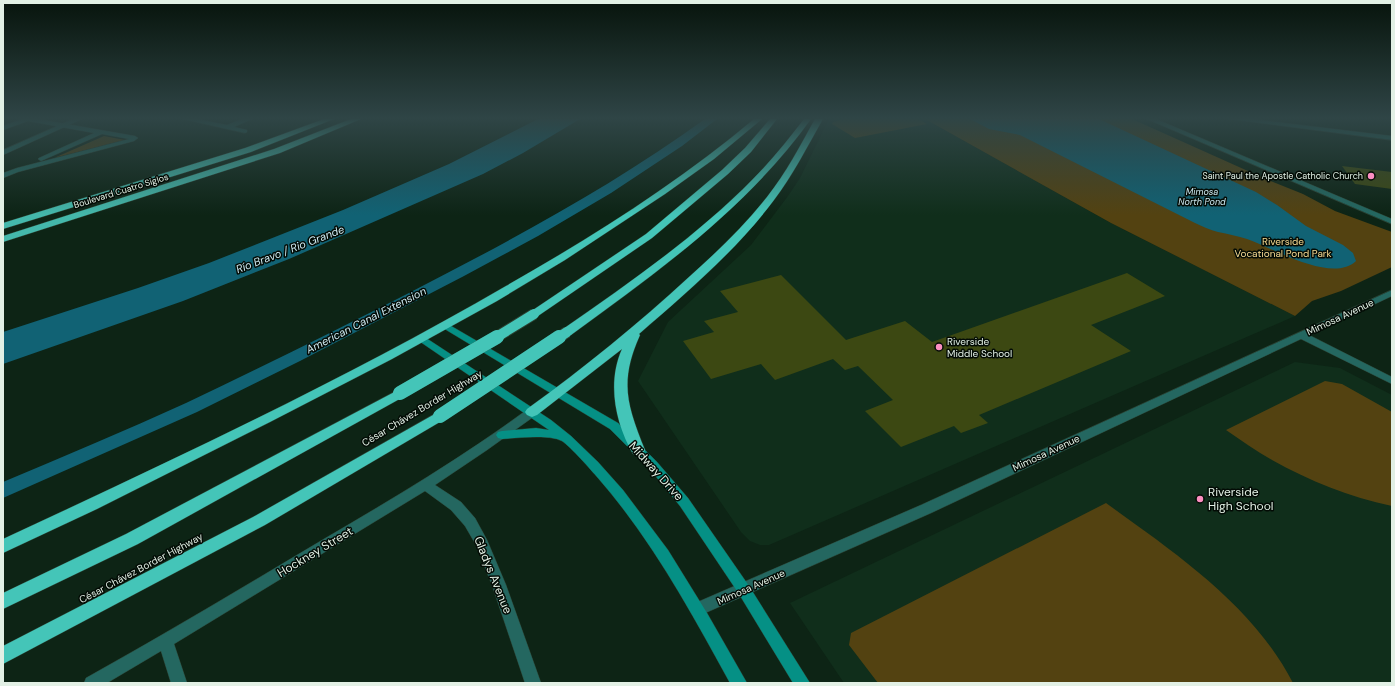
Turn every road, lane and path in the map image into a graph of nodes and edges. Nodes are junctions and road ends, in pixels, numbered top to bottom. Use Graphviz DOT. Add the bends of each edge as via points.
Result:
graph roads {
  1 [pos="59,151"];
  2 [pos="87,151"];
  3 [pos="245,151"];
  4 [pos="277,151"];
  5 [pos="719,151"];
  6 [pos="747,151"];
  7 [pos="784,151"];
  8 [pos="801,151"];
  9 [pos="1225,151"];
  10 [pos="14,171"];
  11 [pos="3,176"];
  12 [pos="1392,222"];
  13 [pos="3,226"];
  14 [pos="3,239"];
  15 [pos="1392,293"];
  16 [pos="446,326"];
  17 [pos="635,333"];
  18 [pos="1301,335"];
  19 [pos="423,339"];
  20 [pos="1392,381"];
  21 [pos="559,392"];
  22 [pos="532,412"];
  23 [pos="502,435"];
  24 [pos="566,438"];
  25 [pos="638,450"];
  26 [pos="426,485"];
  27 [pos="3,546"];
  28 [pos="744,590"];
  29 [pos="3,601"];
  30 [pos="698,609"];
  31 [pos="166,642"];
  32 [pos="3,656"];
  33 [pos="92,683"];
  34 [pos="179,683"];
  35 [pos="533,683"];
  36 [pos="739,683"];
  37 [pos="802,683"];
  1 -- 10 [label="street"];
  2 -- 10 [label="street"];
  3 -- 13 [label="highway, Boulevard Cuatro Siglos"];
  4 -- 14 [label="highway, Boulevard Cuatro Siglos"];
  5 -- 16 [label="highway" via="582,246"];
  6 -- 29 [label="highway, bridge" via="650,236 468,355 132,539"];
  7 -- 32 [label="highway, César Chávez Border Highway, bridge" via="741,197 693,239 567,332 440,416 259,521"];
  8 -- 17 [label="highway" via="791,169 752,220 710,264"];
  9 -- 12 [label="street"];
  10 -- 11 [label="street"];
  15 -- 18 [label="street, Mimosa Avenue"];
  16 -- 19 [label="highway"];
  16 -- 21 [label="main road, Midway Drive"];
  17 -- 21 [label="highway"];
  17 -- 25 [label="highway" via="623,363 620,388 621,406"];
  18 -- 20 [label="street"];
  18 -- 28 [label="street, Mimosa Avenue" via="913,515"];
  19 -- 22 [label="main road"];
  19 -- 27 [label="highway" via="244,431"];
  21 -- 22 [label="highway"];
  21 -- 25 [label="main road, Midway Drive" via="614,426"];
  22 -- 23 [label="street, Hockney Street"];
  22 -- 24 [label="main road"];
  23 -- 24 [label="main road" via="536,432"];
  23 -- 26 [label="street, Hockney Street"];
  24 -- 30 [label="main road" via="603,473 651,533"];
  25 -- 28 [label="main road, Midway Drive" via="654,465 684,502"];
  26 -- 31 [label="street, Hockney Street"];
  26 -- 35 [label="street, Gladys Avenue" via="456,506 470,522 482,544"];
  28 -- 30 [label="street, Mimosa Avenue"];
  28 -- 37 [label="main road, Midway Drive"];
  30 -- 36 [label="main road"];
  31 -- 33 [label="street, Hockney Street"];
  31 -- 34 [label="street"];
}
